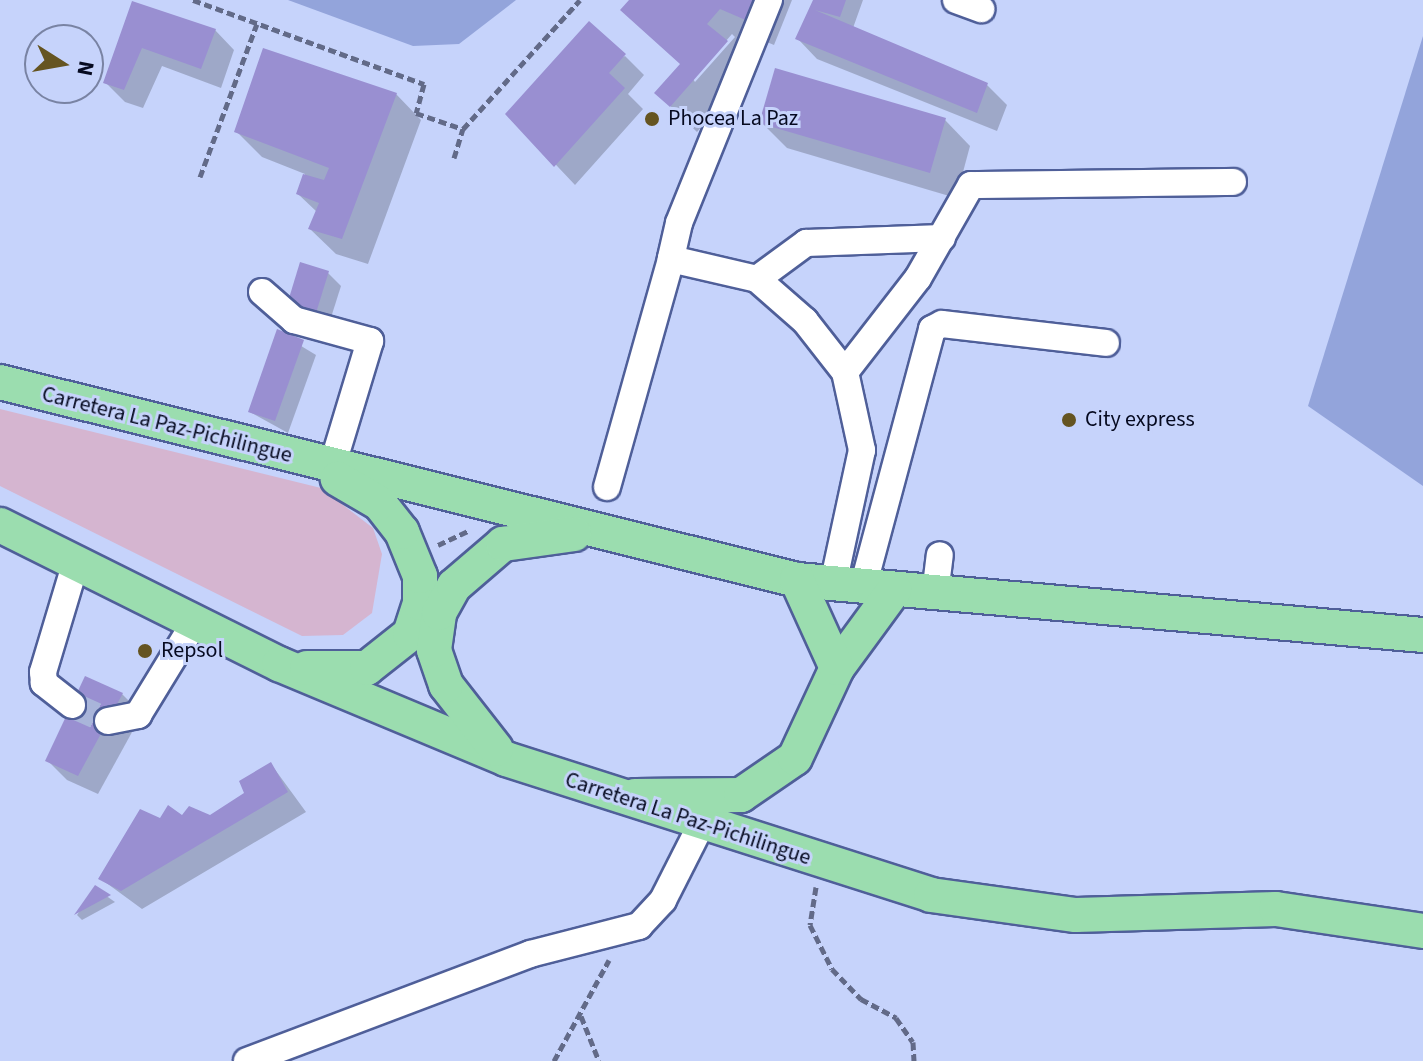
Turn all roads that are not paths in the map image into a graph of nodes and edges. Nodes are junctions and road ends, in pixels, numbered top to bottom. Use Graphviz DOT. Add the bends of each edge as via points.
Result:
graph roads {
  1 [pos="769,0"];
  2 [pos="1233,182"];
  3 [pos="942,238"];
  4 [pos="671,259"];
  5 [pos="757,279"];
  6 [pos="262,292"];
  7 [pos="1106,343"];
  8 [pos="845,372"];
  9 [pos="0,382"];
  10 [pos="320,465"];
  11 [pos="607,487"];
  12 [pos="0,525"];
  13 [pos="595,532"];
  14 [pos="940,555"];
  15 [pos="76,562"];
  16 [pos="797,580"];
  17 [pos="864,587"];
  18 [pos="935,594"];
  19 [pos="195,622"];
  20 [pos="1423,635"];
  21 [pos="279,664"];
  22 [pos="837,668"];
  23 [pos="72,705"];
  24 [pos="108,721"];
  25 [pos="506,759"];
  26 [pos="627,797"];
  27 [pos="702,823"];
  28 [pos="1423,931"];
  29 [pos="247,1061"];
  1 -- 4 [label="street" via="679,223"];
  2 -- 3 [label="street" via="971,185"];
  3 -- 5 [label="street" via="806,243"];
  3 -- 8 [label="street"];
  4 -- 5 [label="street"];
  4 -- 11 [label="street"];
  5 -- 8 [label="street" via="805,321"];
  6 -- 10 [label="street" via="294,320 370,341"];
  7 -- 17 [label="street" via="942,324 932,329"];
  8 -- 17 [label="street" via="862,450"];
  9 -- 10 [label="main road, Carretera La Paz-Pichilingue"];
  10 -- 13 [label="main road, Carretera La Paz-Pichilingue"];
  10 -- 21 [label="main road" via="379,503 402,532 420,576 420,603 410,634 367,668"];
  12 -- 15 [label="main road, Carretera La Paz-Pichilingue"];
  13 -- 16 [label="main road, Carretera La Paz-Pichilingue"];
  13 -- 25 [label="main road" via="503,544 454,586 439,613 434,650 446,685 471,724"];
  14 -- 18 [label="street"];
  15 -- 19 [label="main road, Carretera La Paz-Pichilingue"];
  15 -- 23 [label="street" via="43,672 44,683"];
  16 -- 17 [label="main road, Carretera La Paz-Pichilingue"];
  16 -- 22 [label="main road"];
  17 -- 18 [label="main road, Carretera La Paz-Pichilingue"];
  17 -- 22 [label="main road"];
  18 -- 20 [label="main road, Carretera La Paz-Pichilingue"];
  19 -- 21 [label="main road, Carretera La Paz-Pichilingue"];
  19 -- 24 [label="street" via="138,715"];
  21 -- 25 [label="main road, Carretera La Paz-Pichilingue"];
  22 -- 26 [label="main road" via="811,737 760,788 741,795"];
  25 -- 26 [label="main road, Carretera La Paz-Pichilingue"];
  26 -- 27 [label="main road, Carretera La Paz-Pichilingue"];
  27 -- 28 [label="main road, Carretera La Paz-Pichilingue" via="820,862 997,909 1076,915 1276,909"];
  27 -- 29 [label="street" via="663,900 622,934 530,954"];
}
